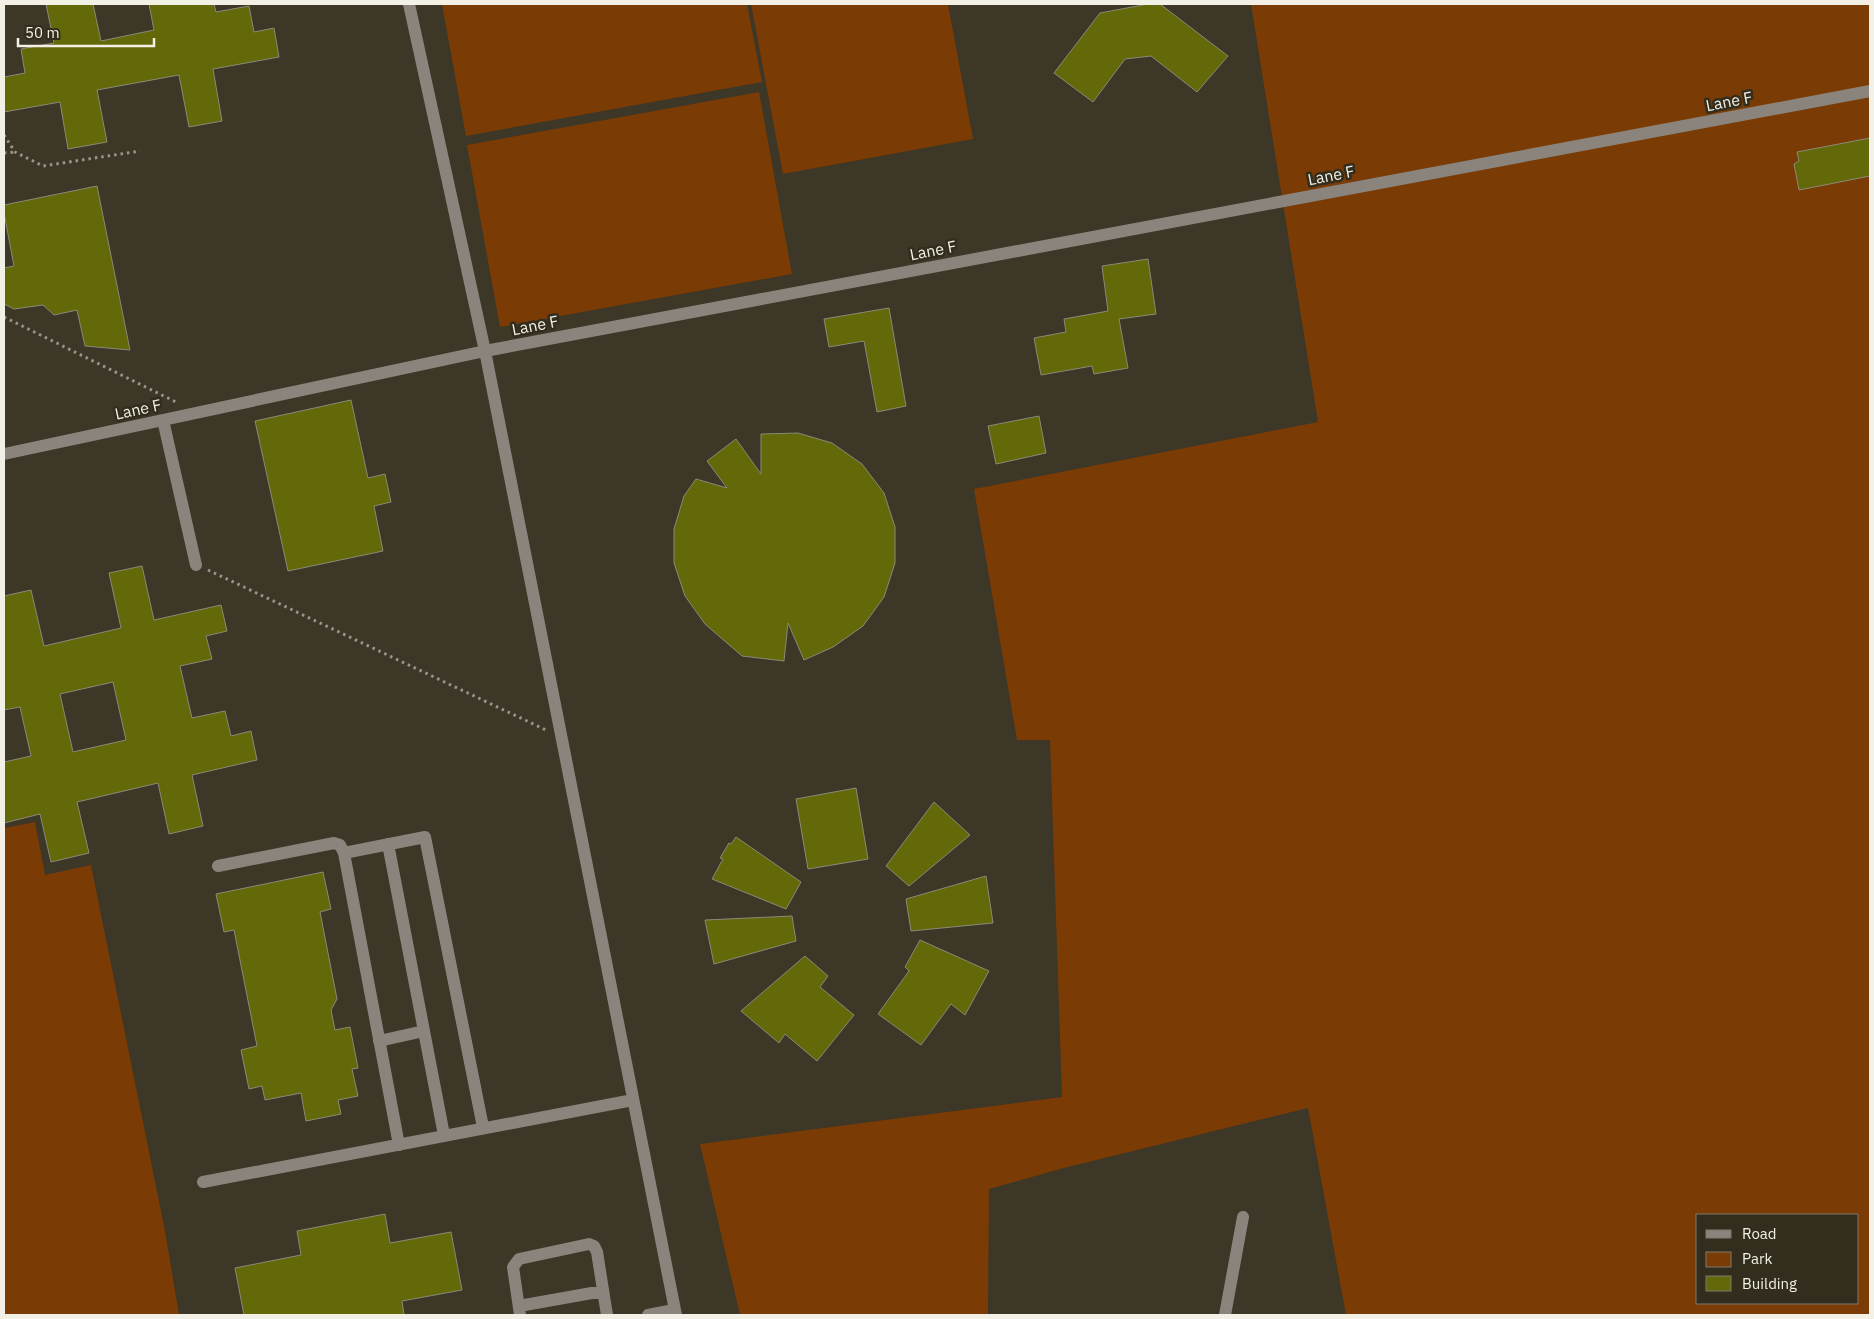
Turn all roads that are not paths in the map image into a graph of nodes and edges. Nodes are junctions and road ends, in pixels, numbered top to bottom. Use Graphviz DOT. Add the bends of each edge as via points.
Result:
graph roads {
  1 [pos="409,4"];
  2 [pos="1870,90"];
  3 [pos="485,351"];
  4 [pos="163,420"];
  5 [pos="4,454"];
  6 [pos="196,565"];
  7 [pos="388,844"];
  8 [pos="344,853"];
  9 [pos="218,866"];
  10 [pos="424,1031"];
  11 [pos="379,1041"];
  12 [pos="633,1100"];
  13 [pos="482,1128"];
  14 [pos="444,1135"];
  15 [pos="399,1145"];
  16 [pos="203,1182"];
  17 [pos="1243,1217"];
  18 [pos="603,1291"];
  19 [pos="519,1311"];
  20 [pos="675,1313"];
  21 [pos="607,1315"];
  22 [pos="648,1315"];
  23 [pos="1225,1315"];
  1 -- 3 [label="street"];
  2 -- 3 [label="street, Lane F"];
  3 -- 4 [label="street, Lane F"];
  3 -- 12 [label="street"];
  4 -- 5 [label="street, Lane F"];
  4 -- 6 [label="street"];
  7 -- 8 [label="street"];
  7 -- 10 [label="street"];
  7 -- 13 [label="street" via="425,837"];
  8 -- 9 [label="street" via="334,843"];
  8 -- 11 [label="street"];
  10 -- 11 [label="street"];
  10 -- 14 [label="street"];
  11 -- 15 [label="street"];
  12 -- 13 [label="street"];
  12 -- 20 [label="street"];
  13 -- 14 [label="street"];
  14 -- 15 [label="street"];
  15 -- 16 [label="street"];
  17 -- 23 [label="street"];
  18 -- 19 [label="street"];
  18 -- 19 [label="street" via="597,1252 589,1244 519,1259 513,1267"];
  18 -- 21 [label="street"];
  20 -- 22 [label="street"];
}
